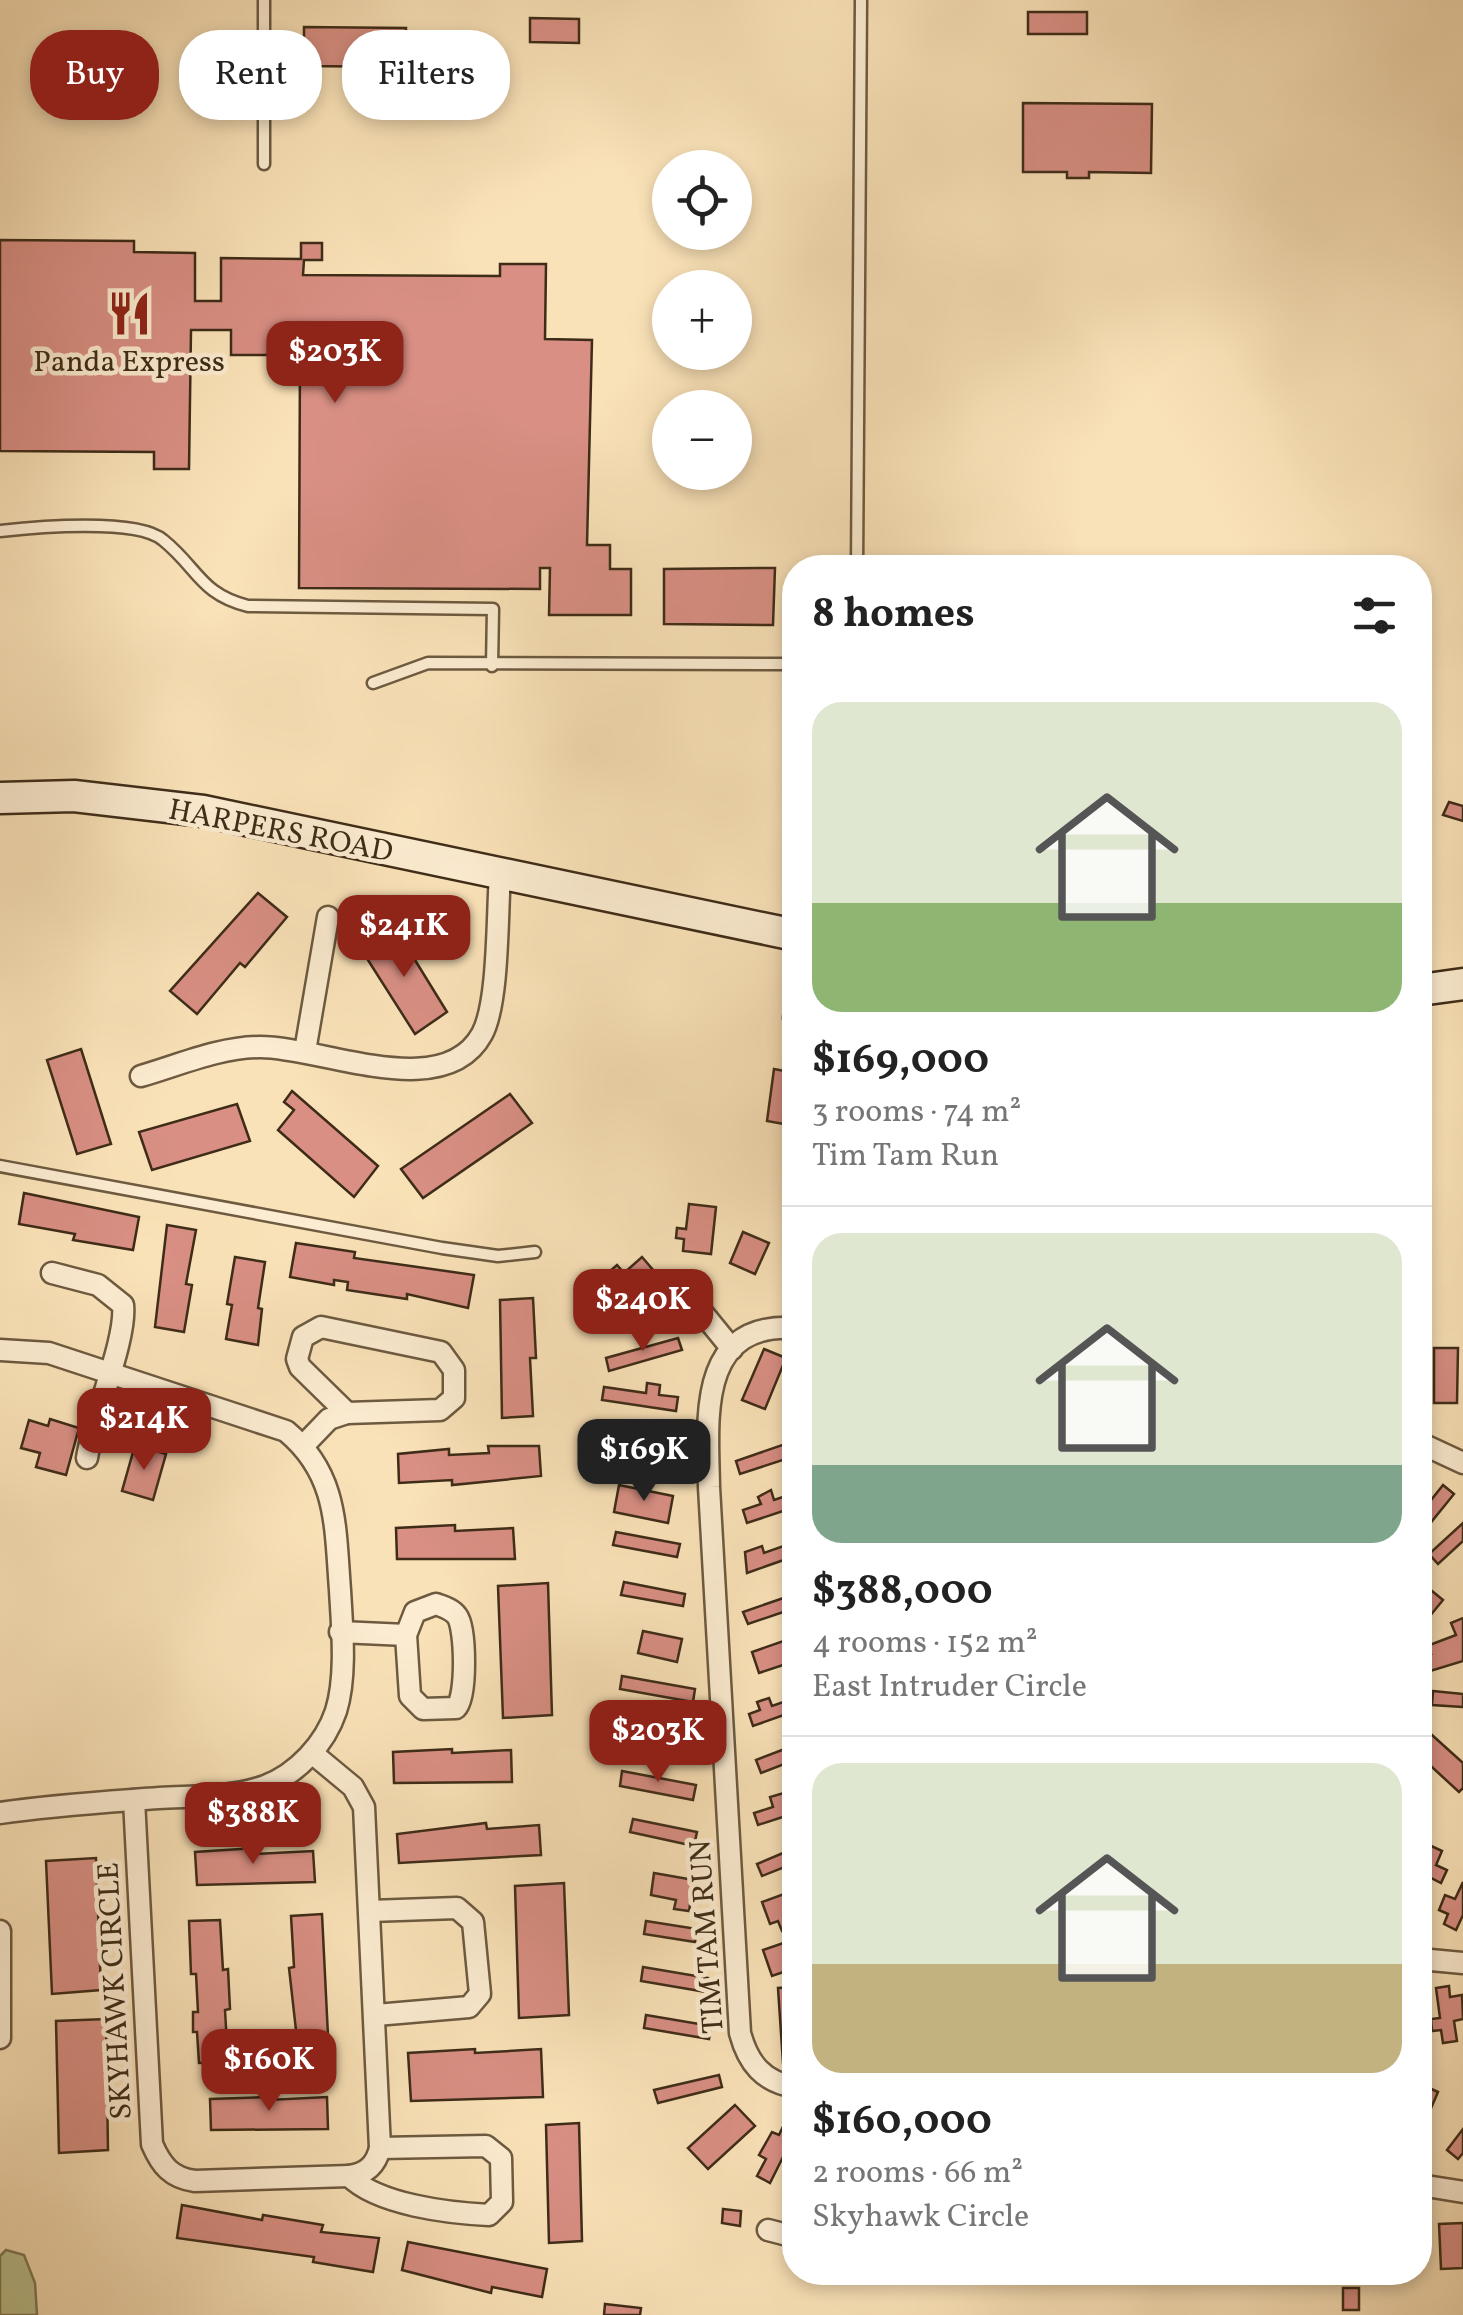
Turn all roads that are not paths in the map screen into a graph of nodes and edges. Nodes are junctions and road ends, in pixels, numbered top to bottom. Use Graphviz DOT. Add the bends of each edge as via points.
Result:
graph roads {
  1 [pos="264,0"];
  2 [pos="862,0"];
  3 [pos="264,164"];
  4 [pos="0,530"];
  5 [pos="857,555"];
  6 [pos="782,664"];
  7 [pos="492,666"];
  8 [pos="373,683"];
  9 [pos="0,798"];
  10 [pos="500,875"];
  11 [pos="328,917"];
  12 [pos="782,932"];
  13 [pos="1463,984"];
  14 [pos="1432,988"];
  15 [pos="304,1051"];
  16 [pos="141,1076"];
  17 [pos="0,1166"];
  18 [pos="536,1252"];
  19 [pos="52,1273"];
  20 [pos="696,1306"];
  21 [pos="782,1329"];
  22 [pos="732,1349"];
  23 [pos="0,1350"];
  24 [pos="108,1372"];
  25 [pos="347,1412"];
  26 [pos="304,1446"];
  27 [pos="1432,1449"];
  28 [pos="86,1458"];
  29 [pos="1463,1464"];
  30 [pos="340,1632"];
  31 [pos="406,1635"];
  32 [pos="312,1753"];
  33 [pos="134,1800"];
  34 [pos="0,1813"];
  35 [pos="370,1911"];
  36 [pos="0,1932"];
  37 [pos="1432,1961"];
  38 [pos="1463,1963"];
  39 [pos="376,2014"];
  40 [pos="0,2038"];
  41 [pos="782,2083"];
  42 [pos="380,2148"];
  43 [pos="349,2176"];
  44 [pos="1432,2187"];
  45 [pos="1463,2192"];
  46 [pos="768,2230"];
  47 [pos="782,2234"];
  1 -- 3 [label="lane"];
  2 -- 5 [label="lane"];
  4 -- 7 [label="lane" via="131,529 161,537 220,599 248,606 493,610"];
  6 -- 7 [label="lane"];
  7 -- 8 [label="lane" via="428,664"];
  9 -- 10 [label="street, HARPERS ROAD" via="74,796 203,811"];
  10 -- 12 [label="street, HARPERS ROAD"];
  10 -- 15 [label="street" via="489,1016 460,1060 414,1071"];
  11 -- 15 [label="street"];
  13 -- 14 [label="street"];
  15 -- 16 [label="street" via="256,1047"];
  17 -- 18 [label="lane" via="442,1248 498,1256"];
  19 -- 24 [label="street" via="98,1284 119,1299 124,1314"];
  20 -- 22 [label="street"];
  21 -- 22 [label="street"];
  22 -- 41 [label="street, TIM TAM RUN" via="708,1397 709,1488 740,2032 754,2067"];
  23 -- 24 [label="street" via="49,1354"];
  24 -- 26 [label="street" via="270,1423"];
  24 -- 28 [label="street"];
  25 -- 25 [label="street" via="448,1406 454,1398 450,1360 430,1349 311,1330 299,1345 300,1367"];
  25 -- 26 [label="street" via="329,1418"];
  26 -- 30 [label="street" via="331,1499"];
  27 -- 29 [label="street"];
  30 -- 31 [label="street"];
  30 -- 32 [label="street" via="337,1708"];
  31 -- 31 [label="street" via="415,1704 456,1708 464,1696 459,1618 436,1604 425,1606 408,1621"];
  32 -- 33 [label="street" via="268,1785 240,1794"];
  32 -- 35 [label="street" via="360,1796"];
  33 -- 34 [label="street"];
  33 -- 43 [label="street, SKYHAWK CIRCLE" via="152,2144 159,2160 195,2182"];
  35 -- 39 [label="street"];
  35 -- 39 [label="street" via="466,1913 473,1922 480,1994 468,2007"];
  36 -- 40 [label="street"];
  37 -- 38 [label="street"];
  39 -- 42 [label="street"];
  42 -- 43 [label="street" via="372,2166"];
  42 -- 43 [label="street" via="486,2146 501,2158 502,2202 489,2215 387,2200"];
  44 -- 45 [label="street"];
  46 -- 47 [label="street"];
}
